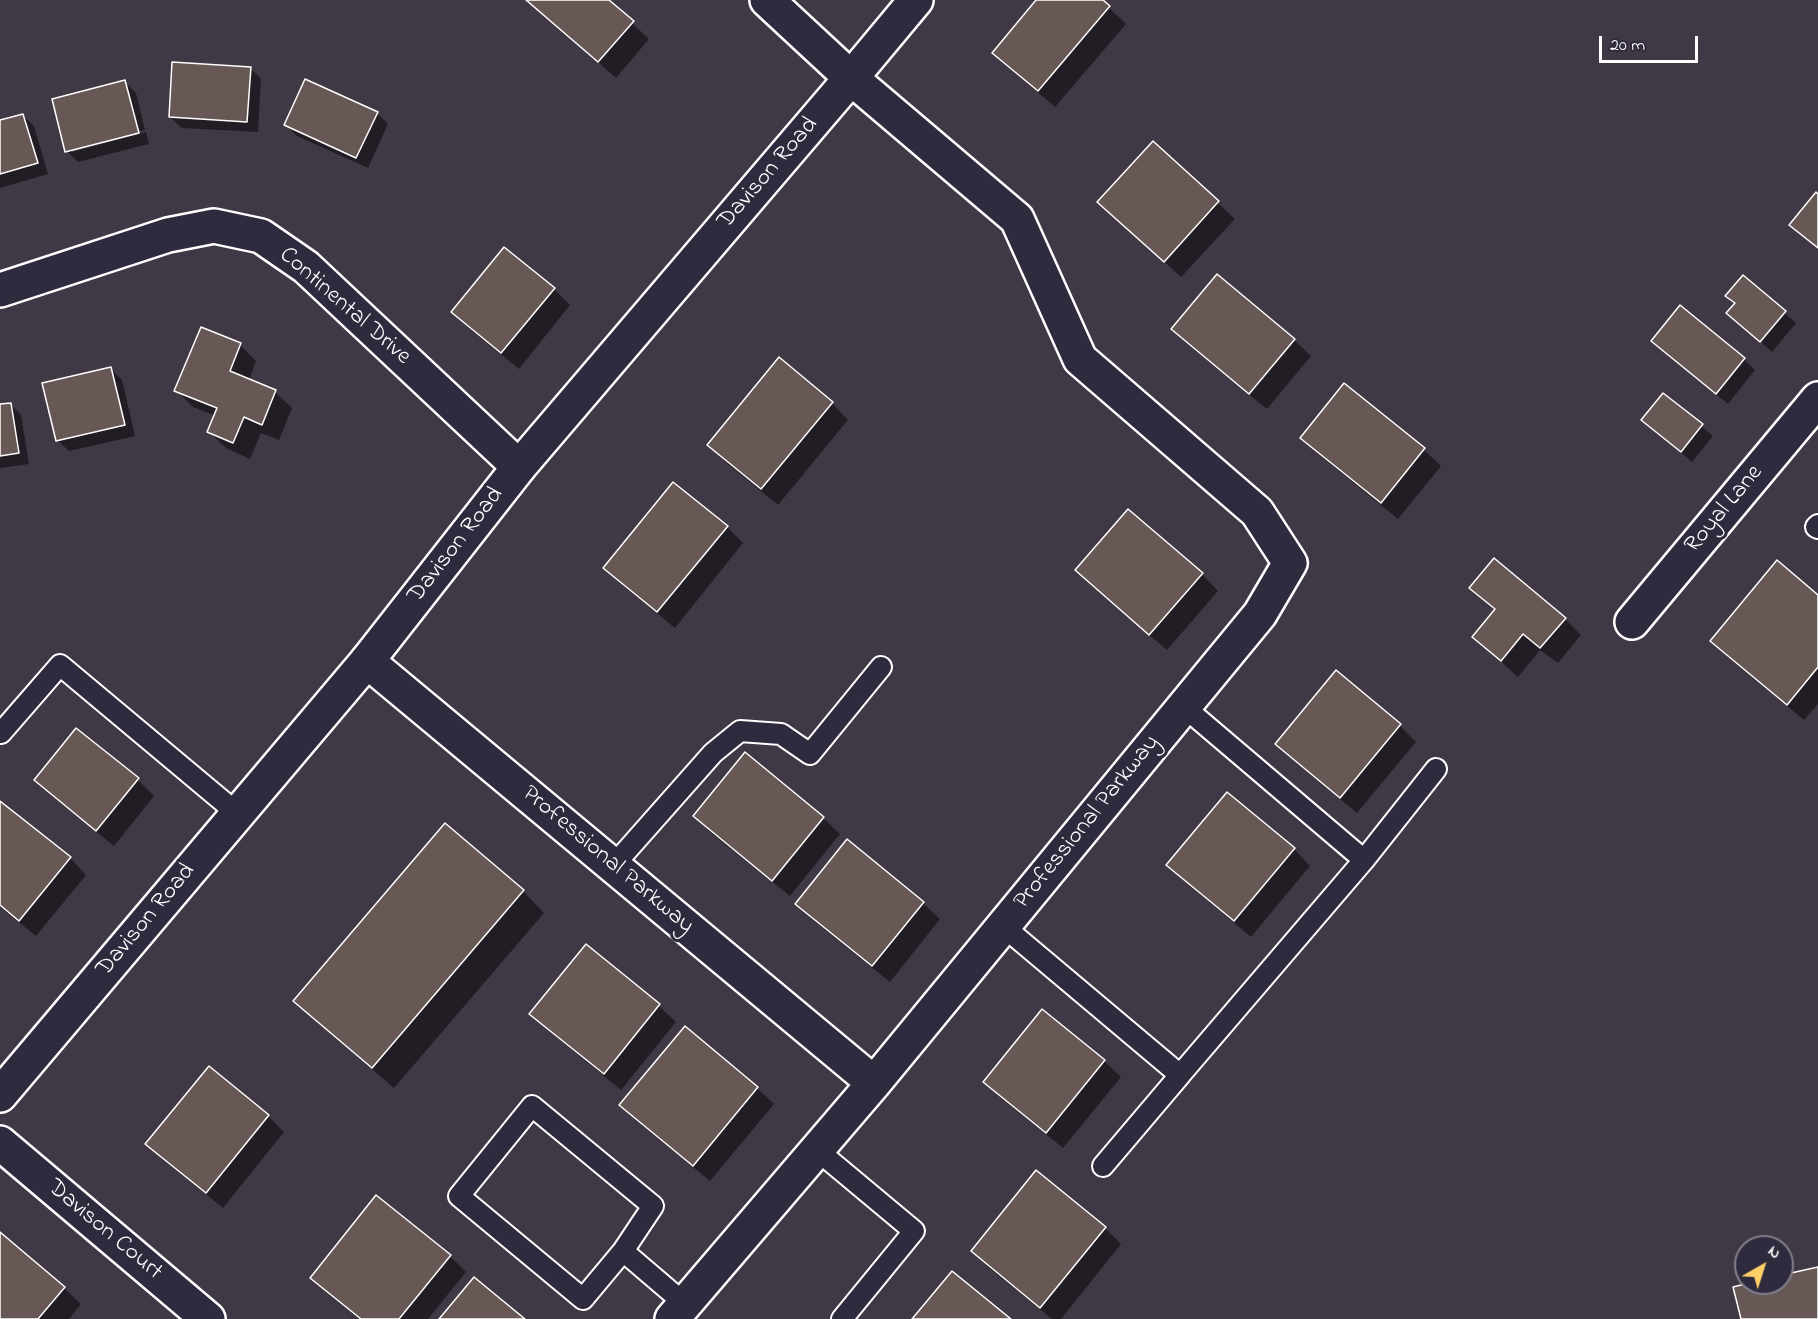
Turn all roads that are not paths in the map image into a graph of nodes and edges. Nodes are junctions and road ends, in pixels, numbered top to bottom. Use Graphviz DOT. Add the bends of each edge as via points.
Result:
graph roads {
  1 [pos="767,0"];
  2 [pos="916,0"];
  3 [pos="851,78"];
  4 [pos="0,290"];
  5 [pos="1818,399"];
  6 [pos="519,467"];
  7 [pos="1632,622"];
  8 [pos="367,661"];
  9 [pos="881,667"];
  10 [pos="1184,706"];
  11 [pos="1,733"];
  12 [pos="1436,769"];
  13 [pos="238,814"];
  14 [pos="1364,860"];
  15 [pos="613,866"];
  16 [pos="1003,926"];
  17 [pos="1181,1074"];
  18 [pos="874,1083"];
  19 [pos="0,1095"];
  20 [pos="0,1143"];
  21 [pos="817,1150"];
  22 [pos="1103,1166"];
  23 [pos="623,1251"];
  24 [pos="679,1311"];
  25 [pos="208,1319"];
  26 [pos="842,1319"];
  1 -- 3 [label="street"];
  2 -- 3 [label="street, Davison Road"];
  3 -- 6 [label="street, Davison Road"];
  3 -- 10 [label="street, Professional Parkway" via="1017,219 1080,359 1257,512 1290,563 1260,614"];
  4 -- 6 [label="street, Continental Drive" via="202,228 214,226 261,236 306,267"];
  5 -- 7 [label="street, Royal Lane"];
  6 -- 8 [label="street, Davison Road"];
  8 -- 13 [label="street, Davison Road"];
  8 -- 15 [label="street, Professional Parkway"];
  9 -- 15 [label="lane" via="810,754 781,734 740,731 713,753"];
  10 -- 14 [label="lane"];
  10 -- 16 [label="street, Professional Parkway"];
  11 -- 13 [label="lane" via="60,665"];
  12 -- 14 [label="lane"];
  13 -- 19 [label="street, Davison Road"];
  14 -- 17 [label="lane"];
  15 -- 18 [label="street, Professional Parkway"];
  16 -- 17 [label="lane"];
  16 -- 18 [label="street, Professional Parkway"];
  17 -- 22 [label="lane"];
  18 -- 21 [label="street"];
  20 -- 25 [label="street, Davison Court"];
  21 -- 24 [label="street"];
  21 -- 26 [label="lane" via="914,1231"];
  23 -- 23 [label="lane" via="583,1299 459,1196 532,1106 654,1206"];
  23 -- 24 [label="lane"];
}
